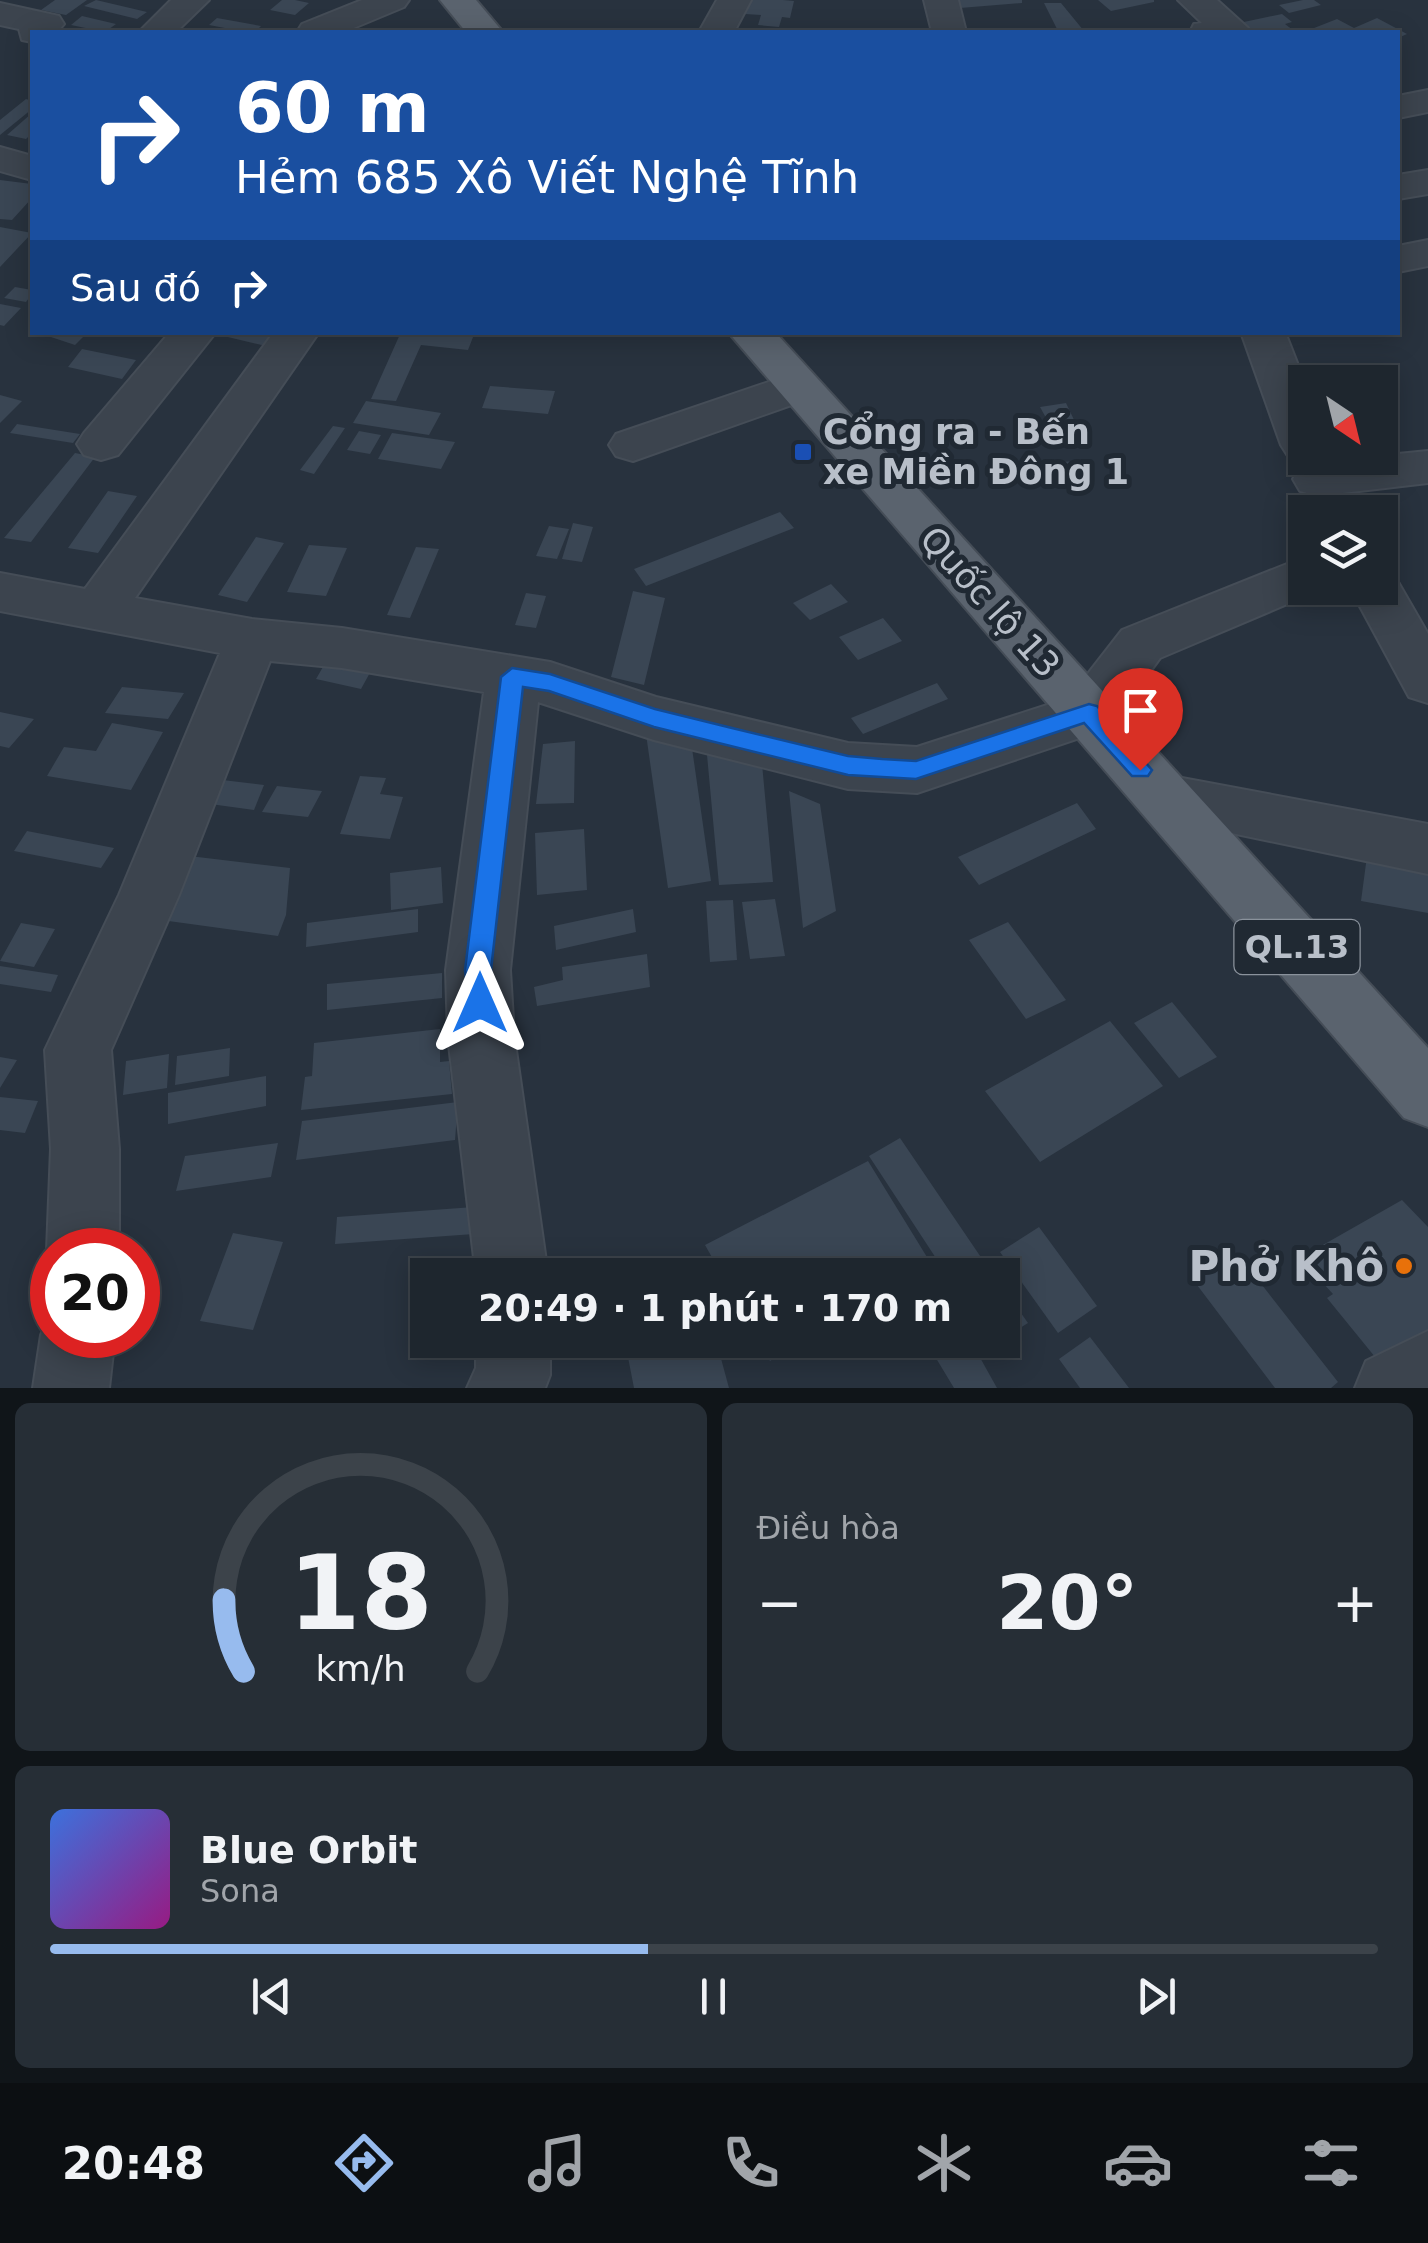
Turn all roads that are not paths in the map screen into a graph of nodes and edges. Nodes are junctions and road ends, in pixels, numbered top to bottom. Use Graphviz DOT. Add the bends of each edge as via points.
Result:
graph roads {
  1 [pos="192,0"];
  2 [pos="392,0"];
  3 [pos="457,0"];
  4 [pos="734,0"];
  5 [pos="941,0"];
  6 [pos="1195,0"];
  7 [pos="0,14"];
  8 [pos="38,30"];
  9 [pos="158,30"];
  10 [pos="320,30"];
  11 [pos="483,30"];
  12 [pos="719,30"];
  13 [pos="948,30"];
  14 [pos="1218,30"];
  15 [pos="0,32"];
  16 [pos="30,36"];
  17 [pos="1428,101"];
  18 [pos="1400,107"];
  19 [pos="1428,182"];
  20 [pos="1400,187"];
  21 [pos="1428,253"];
  22 [pos="1400,258"];
  23 [pos="192,335"];
  24 [pos="295,335"];
  25 [pos="753,335"];
  26 [pos="1265,335"];
  27 [pos="798,388"];
  28 [pos="1288,396"];
  29 [pos="102,444"];
  30 [pos="633,445"];
  31 [pos="1428,468"];
  32 [pos="1398,469"];
  33 [pos="1288,583"];
  34 [pos="0,592"];
  35 [pos="1387,605"];
  36 [pos="98,610"];
  37 [pos="252,638"];
  38 [pos="1423,662"];
  39 [pos="512,677"];
  40 [pos="1089,713"];
  41 [pos="1166,798"];
  42 [pos="1428,849"];
  43 [pos="1428,1096"];
  44 [pos="83,1228"];
  45 [pos="510,1258"];
  46 [pos="75,1358"];
  47 [pos="1428,1368"];
  48 [pos="71,1388"];
  49 [pos="1393,1388"];
  1 -- 9 [label="street"];
  2 -- 10 [label="street"];
  3 -- 11 [label="main road"];
  4 -- 12 [label="street"];
  5 -- 13 [label="street"];
  6 -- 14 [label="street" via="1230,28"];
  7 -- 8 [label="street" via="46,24"];
  15 -- 16 [label="street"];
  17 -- 18 [label="street"];
  19 -- 20 [label="street"];
  21 -- 22 [label="street"];
  23 -- 29 [label="street"];
  24 -- 36 [label="street"];
  25 -- 27 [label="main road, Quốc lộ 13 / QL.13"];
  26 -- 28 [label="street"];
  27 -- 30 [label="street"];
  27 -- 40 [label="main road, Quốc lộ 13 / QL.13"];
  31 -- 32 [label="street"];
  33 -- 40 [label="street" via="1141,644"];
  34 -- 36 [label="street"];
  35 -- 38 [label="street"];
  36 -- 37 [label="street"];
  37 -- 39 [label="street"];
  37 -- 44 [label="street" via="149,895 78,1050"];
  39 -- 40 [label="street" via="865,767 916,770"];
  39 -- 45 [label="street" via="478,970"];
  40 -- 41 [label="main road, Quốc lộ 13 / QL.13"];
  41 -- 42 [label="street"];
  41 -- 43 [label="main road, Quốc lộ 13 / QL.13"];
  46 -- 48 [label="street"];
  47 -- 49 [label="street"];
}
